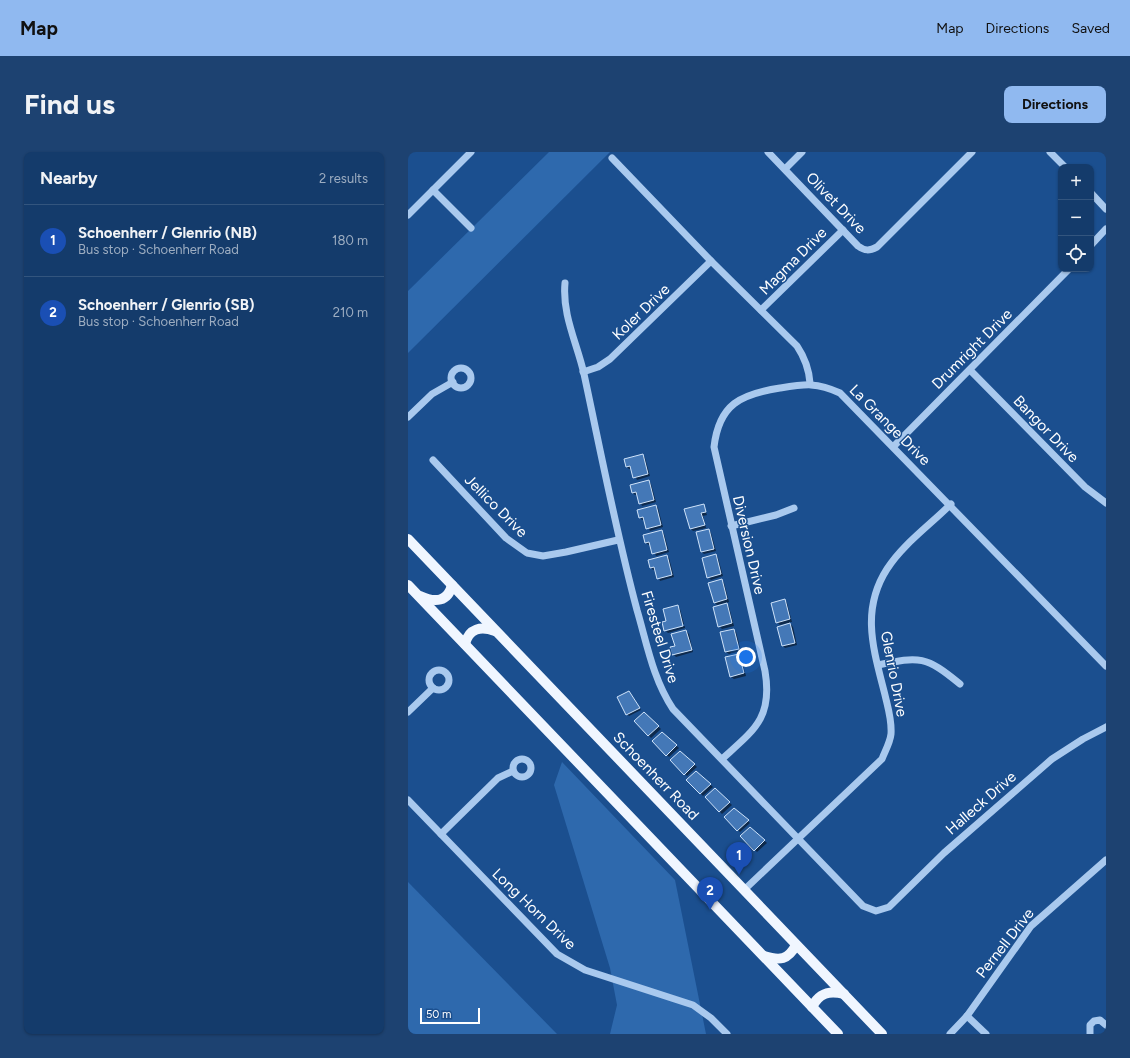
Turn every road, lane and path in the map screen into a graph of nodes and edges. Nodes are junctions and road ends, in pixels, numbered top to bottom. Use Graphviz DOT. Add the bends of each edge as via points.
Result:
graph roads {
  1 [pos="471,152"];
  2 [pos="768,152"];
  3 [pos="802,152"];
  4 [pos="972,152"];
  5 [pos="1050,152"];
  6 [pos="612,158"];
  7 [pos="1062,164"];
  8 [pos="785,169"];
  9 [pos="433,190"];
  10 [pos="1094,196"];
  11 [pos="1106,208"];
  12 [pos="408,215"];
  13 [pos="471,228"];
  14 [pos="1106,229"];
  15 [pos="843,230"];
  16 [pos="1094,242"];
  17 [pos="711,261"];
  18 [pos="1066,272"];
  19 [pos="565,283"];
  20 [pos="761,310"];
  21 [pos="970,370"];
  22 [pos="583,372"];
  23 [pos="453,382"];
  24 [pos="810,383"];
  25 [pos="408,417"];
  26 [pos="894,446"];
  27 [pos="433,460"];
  28 [pos="1106,503"];
  29 [pos="951,504"];
  30 [pos="794,508"];
  31 [pos="731,526"];
  32 [pos="408,539"];
  33 [pos="618,540"];
  34 [pos="408,585"];
  35 [pos="452,585"];
  36 [pos="418,596"];
  37 [pos="497,632"];
  38 [pos="465,644"];
  39 [pos="878,665"];
  40 [pos="1106,666"];
  41 [pos="960,684"];
  42 [pos="433,688"];
  43 [pos="408,712"];
  44 [pos="1106,727"];
  45 [pos="722,759"];
  46 [pos="513,771"];
  47 [pos="408,800"];
  48 [pos="441,834"];
  49 [pos="798,839"];
  50 [pos="1106,860"];
  51 [pos="744,890"];
  52 [pos="882,910"];
  53 [pos="796,945"];
  54 [pos="763,956"];
  55 [pos="844,994"];
  56 [pos="812,1007"];
  57 [pos="967,1016"];
  58 [pos="1106,1024"];
  59 [pos="727,1034"];
  60 [pos="838,1034"];
  61 [pos="882,1034"];
  62 [pos="950,1034"];
  63 [pos="986,1034"];
  64 [pos="1090,1034"];
  1 -- 9 [label="street"];
  2 -- 8 [label="street, Olivet Drive"];
  3 -- 8 [label="street"];
  4 -- 15 [label="street, Olivet Drive" via="876,247 864,250"];
  5 -- 7 [label="street"];
  6 -- 17 [label="street"];
  8 -- 15 [label="street, Olivet Drive"];
  9 -- 12 [label="street"];
  9 -- 13 [label="street"];
  10 -- 11 [label="street"];
  14 -- 16 [label="street"];
  15 -- 20 [label="street, Magma Drive"];
  17 -- 20 [label="street"];
  17 -- 22 [label="street, Koler Drive" via="610,359 598,367"];
  18 -- 21 [label="street, Drumright Drive"];
  19 -- 22 [label="street, Firesteel Drive" via="565,310"];
  20 -- 24 [label="street" via="804,355"];
  21 -- 26 [label="street, Drumright Drive"];
  21 -- 28 [label="street, Bangor Drive" via="1085,487"];
  22 -- 33 [label="street, Firesteel Drive"];
  23 -- 25 [label="street" via="432,394"];
  24 -- 26 [label="street, La Grange Drive" via="827,386 840,392"];
  24 -- 31 [label="street, Diversion Drive" via="756,392 733,404 724,414 716,433 714,447"];
  26 -- 29 [label="street, La Grange Drive"];
  27 -- 33 [label="street, Jellico Drive" via="506,538 527,553 543,556"];
  29 -- 39 [label="street, Glenrio Drive" via="900,553 878,585 871,619"];
  29 -- 40 [label="street, La Grange Drive"];
  30 -- 31 [label="street"];
  31 -- 45 [label="street, Diversion Drive" via="765,671 768,701 757,725"];
  32 -- 35 [label="main road, Schoenherr Road"];
  33 -- 45 [label="street, Firesteel Drive" via="657,681 673,708"];
  34 -- 36 [label="main road"];
  35 -- 36 [label="main road" via="448,595 440,600 428,600"];
  35 -- 37 [label="main road, Schoenherr Road"];
  36 -- 38 [label="main road"];
  37 -- 38 [label="main road" via="478,629 469,635"];
  37 -- 51 [label="main road, Schoenherr Road"];
  38 -- 54 [label="main road"];
  39 -- 41 [label="street" via="920,659 937,666"];
  39 -- 49 [label="street, Glenrio Drive" via="891,718 891,734 882,759"];
  42 -- 43 [label="street"];
  44 -- 52 [label="street, Halleck Drive" via="1052,759 944,852 895,901"];
  45 -- 49 [label="street, Firesteel Drive"];
  46 -- 48 [label="street" via="498,778"];
  47 -- 48 [label="street, Long Horn Drive"];
  48 -- 59 [label="street, Long Horn Drive" via="565,960 585,970 693,1005"];
  49 -- 51 [label="street, Glenrio Drive"];
  49 -- 52 [label="street, Firesteel Drive" via="864,906 871,911"];
  50 -- 57 [label="street, Pernell Drive" via="1031,926"];
  51 -- 53 [label="main road, Schoenherr Road"];
  53 -- 54 [label="main road" via="784,959"];
  53 -- 55 [label="main road, Schoenherr Road"];
  54 -- 56 [label="main road"];
  55 -- 56 [label="main road" via="824,994"];
  55 -- 61 [label="main road, Schoenherr Road"];
  56 -- 60 [label="main road"];
  57 -- 62 [label="street, Pernell Drive"];
  57 -- 63 [label="street"];
  58 -- 64 [label="street" via="1100,1020 1094,1021 1090,1025"];
}
